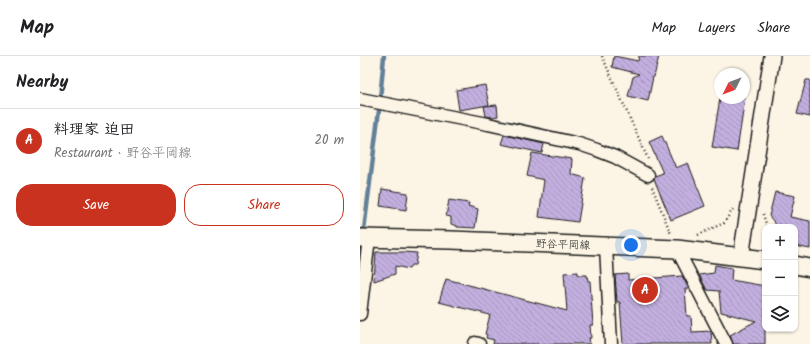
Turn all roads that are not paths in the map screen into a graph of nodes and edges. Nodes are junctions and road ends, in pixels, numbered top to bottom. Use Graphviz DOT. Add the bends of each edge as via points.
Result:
graph roads {
  1 [pos="772,56"];
  2 [pos="360,99"];
  3 [pos="648,175"];
  4 [pos="364,238"];
  5 [pos="606,246"];
  6 [pos="677,249"];
  7 [pos="741,257"];
  8 [pos="762,260"];
  9 [pos="798,266"];
  10 [pos="810,268"];
  11 [pos="360,314"];
  12 [pos="475,344"];
  13 [pos="479,344"];
  14 [pos="611,344"];
  15 [pos="726,344"];
  1 -- 7 [label="street"];
  2 -- 3 [label="street" via="579,144 615,156"];
  4 -- 5 [label="main road, 野谷平岡線"];
  4 -- 11 [label="street"];
  5 -- 6 [label="main road, 野谷平岡線"];
  5 -- 14 [label="street"];
  6 -- 7 [label="main road, 野谷平岡線"];
  6 -- 15 [label="street"];
  7 -- 8 [label="main road, 野谷平岡線"];
  9 -- 10 [label="main road"];
  12 -- 13 [label="street"];
}
